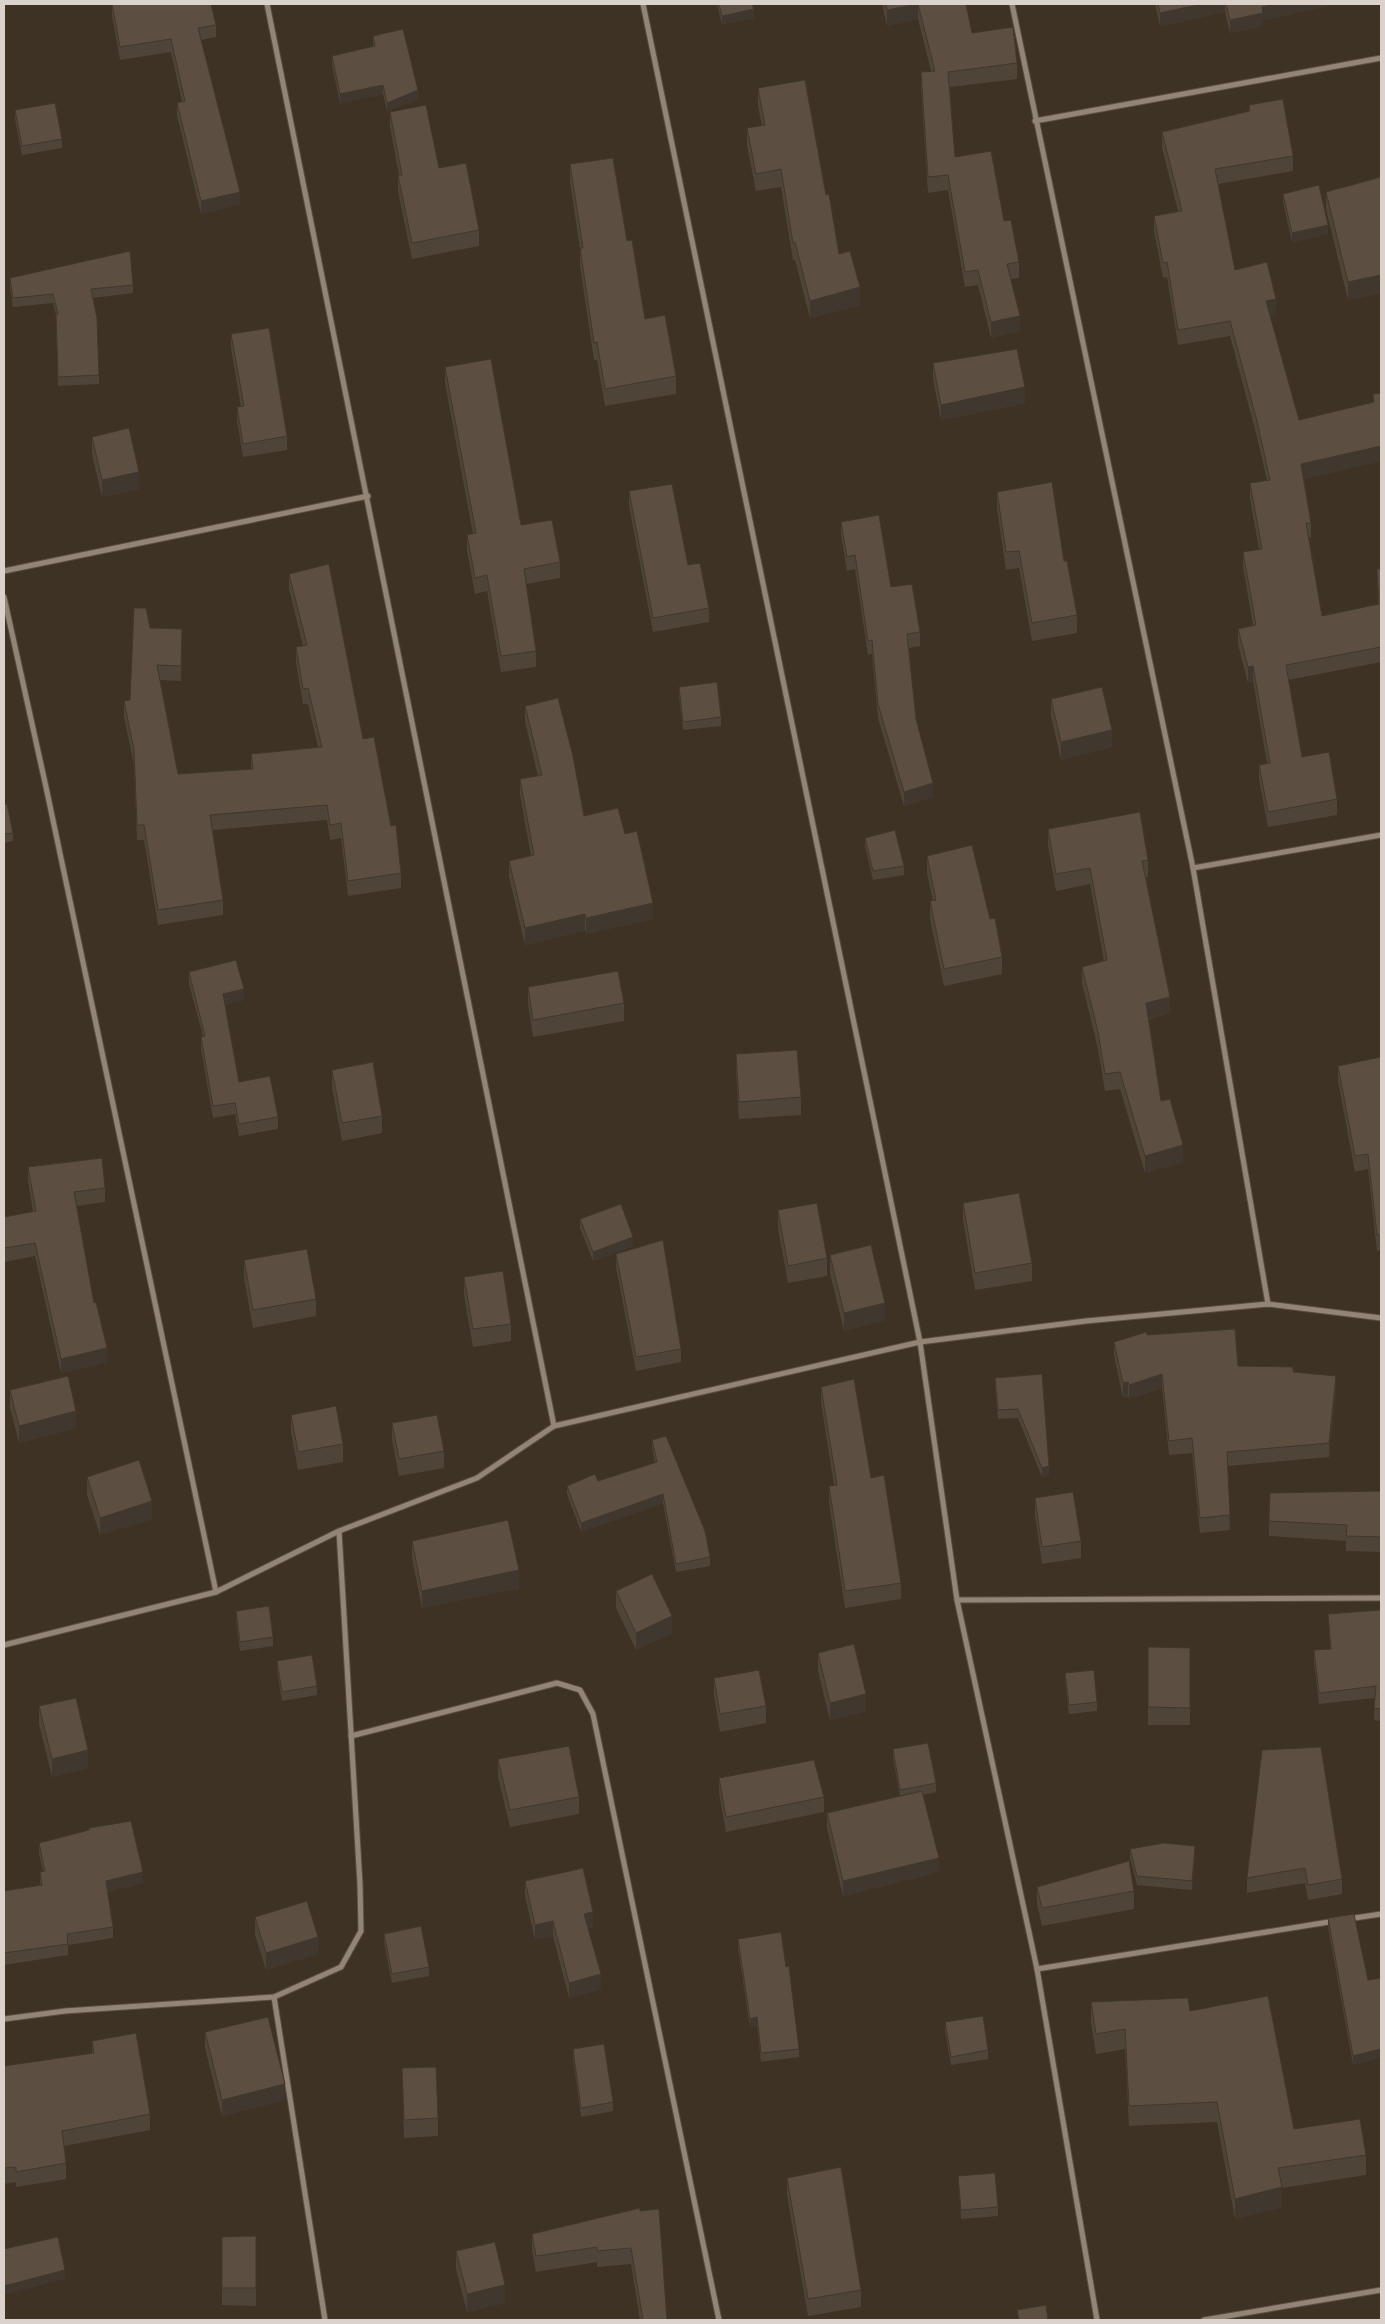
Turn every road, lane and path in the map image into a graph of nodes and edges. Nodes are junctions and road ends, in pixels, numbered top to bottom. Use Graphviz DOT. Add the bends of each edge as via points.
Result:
graph roads {
  1 [pos="267,4"];
  2 [pos="642,4"];
  3 [pos="1012,4"];
  4 [pos="1381,58"];
  5 [pos="1035,121"];
  6 [pos="368,496"];
  7 [pos="4,571"];
  8 [pos="4,597"];
  9 [pos="1381,835"];
  10 [pos="1193,868"];
  11 [pos="1268,1304"];
  12 [pos="1381,1318"];
  13 [pos="920,1342"];
  14 [pos="554,1426"];
  15 [pos="339,1532"];
  16 [pos="216,1592"];
  17 [pos="1381,1598"];
  18 [pos="957,1600"];
  19 [pos="4,1645"];
  20 [pos="351,1736"];
  21 [pos="1381,1914"];
  22 [pos="1037,1969"];
  23 [pos="274,1998"];
  24 [pos="4,2020"];
  25 [pos="1381,2290"];
  26 [pos="325,2320"];
  27 [pos="719,2320"];
  28 [pos="1097,2320"];
  29 [pos="1204,2320"];
  1 -- 6 [label="street"];
  2 -- 13 [label="street"];
  3 -- 5 [label="street"];
  4 -- 5 [label="street"];
  5 -- 10 [label="street"];
  6 -- 7 [label="street"];
  6 -- 14 [label="street"];
  8 -- 16 [label="street"];
  9 -- 10 [label="street"];
  10 -- 11 [label="street"];
  11 -- 12 [label="street"];
  11 -- 13 [label="street" via="1086,1321"];
  13 -- 14 [label="street"];
  13 -- 18 [label="street"];
  14 -- 15 [label="street" via="477,1478"];
  15 -- 16 [label="street"];
  15 -- 20 [label="street"];
  16 -- 19 [label="street"];
  17 -- 18 [label="street"];
  18 -- 22 [label="street"];
  20 -- 23 [label="street" via="361,1931 341,1967"];
  20 -- 27 [label="street" via="557,1683 580,1690 592,1714"];
  21 -- 22 [label="street"];
  22 -- 28 [label="street"];
  23 -- 24 [label="street" via="65,2011"];
  23 -- 26 [label="street"];
  25 -- 29 [label="street"];
}
